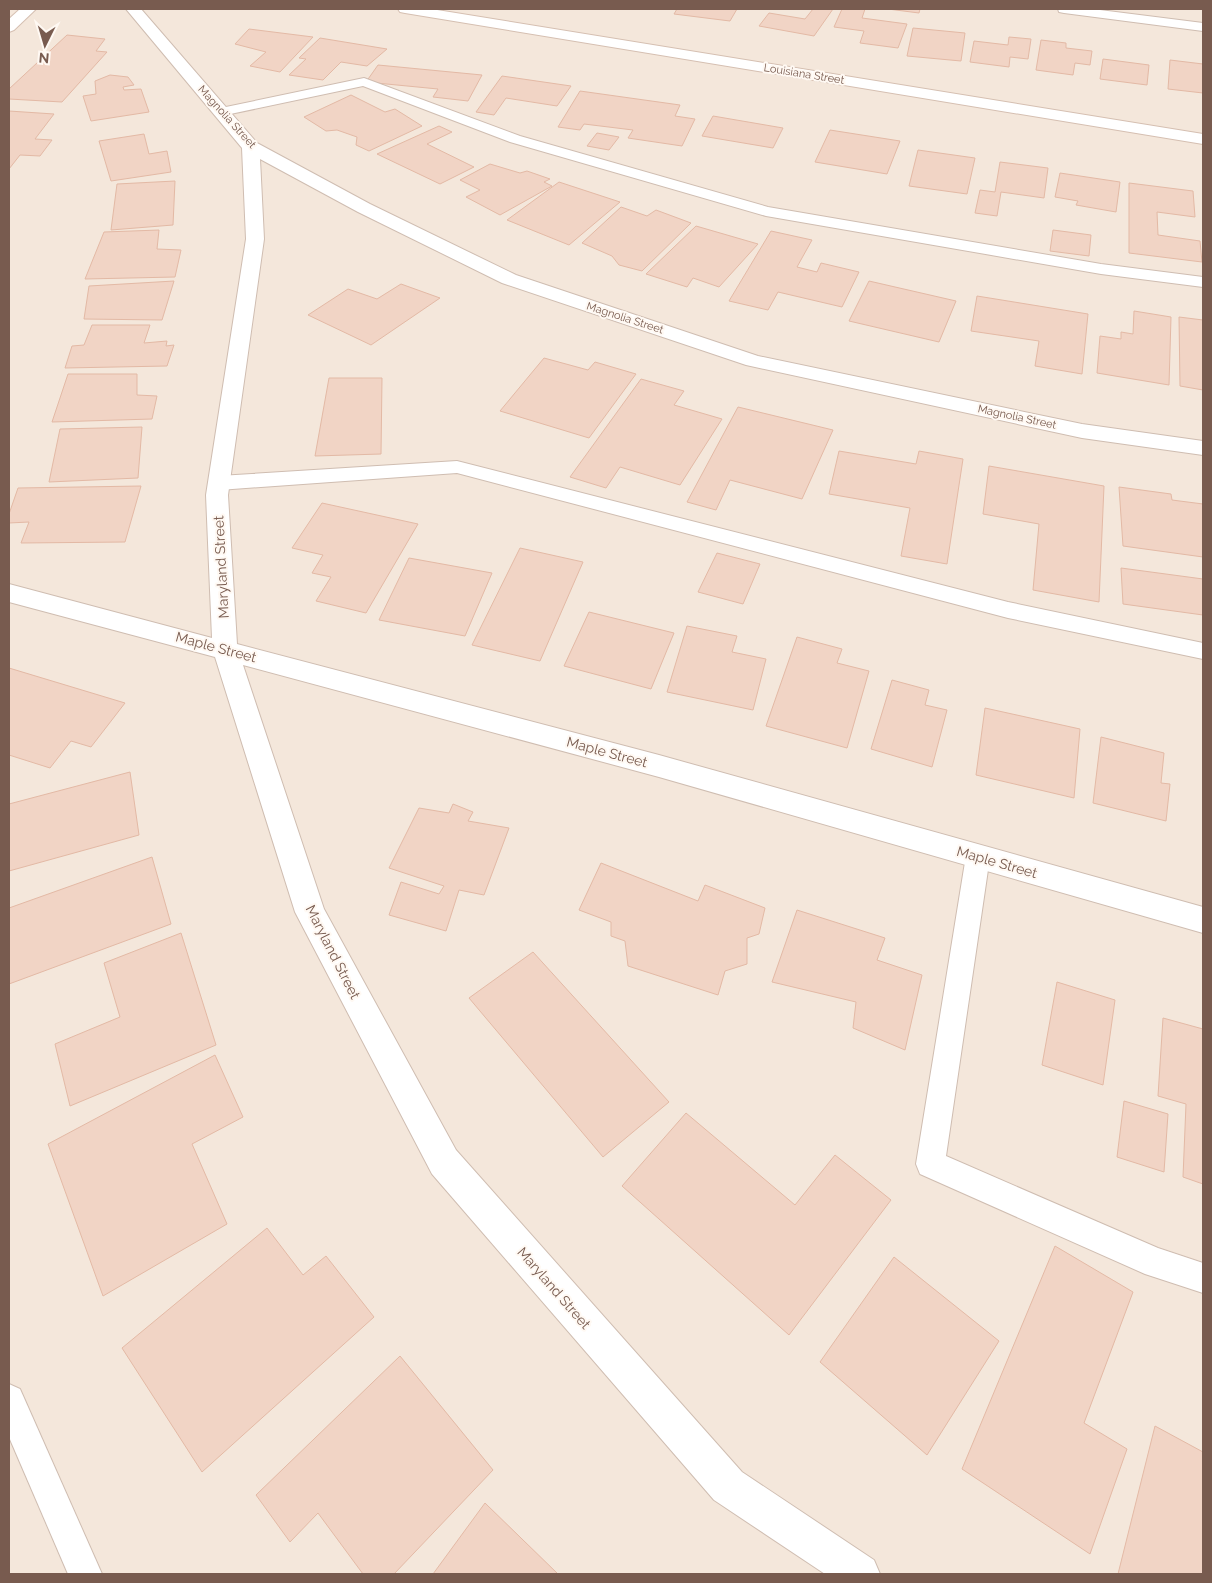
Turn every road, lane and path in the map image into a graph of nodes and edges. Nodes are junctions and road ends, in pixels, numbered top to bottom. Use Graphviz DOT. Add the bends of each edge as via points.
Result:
graph roads {
  1 [pos="29,9"];
  2 [pos="133,9"];
  3 [pos="405,9"];
  4 [pos="1064,9"];
  5 [pos="9,27"];
  6 [pos="1203,27"];
  7 [pos="221,112"];
  8 [pos="1203,139"];
  9 [pos="251,147"];
  10 [pos="1203,282"];
  11 [pos="1203,448"];
  12 [pos="219,483"];
  13 [pos="9,593"];
  14 [pos="225,650"];
  15 [pos="1203,651"];
  16 [pos="978,856"];
  17 [pos="1203,920"];
  18 [pos="1203,1278"];
  19 [pos="9,1400"];
  20 [pos="85,1574"];
  21 [pos="860,1574"];
  1 -- 5 [label="street"];
  2 -- 7 [label="street, Magnolia Street"];
  3 -- 8 [label="street, Louisiana Street"];
  4 -- 6 [label="lane"];
  7 -- 9 [label="street, Magnolia Street"];
  7 -- 10 [label="lane" via="364,82 515,138 766,211 1101,269"];
  9 -- 11 [label="street, Magnolia Street" via="364,208 509,279 753,361 1082,430"];
  9 -- 12 [label="street, Maryland Street" via="255,239"];
  12 -- 14 [label="street, Maryland Street"];
  12 -- 15 [label="lane" via="457,467 1008,610"];
  13 -- 14 [label="street, Maple Street"];
  14 -- 16 [label="street, Maple Street" via="659,766"];
  14 -- 21 [label="street, Maryland Street" via="310,912 444,1162 728,1486"];
  16 -- 17 [label="street, Maple Street"];
  16 -- 18 [label="lane" via="930,1164 1156,1263"];
  19 -- 20 [label="lane"];
}
